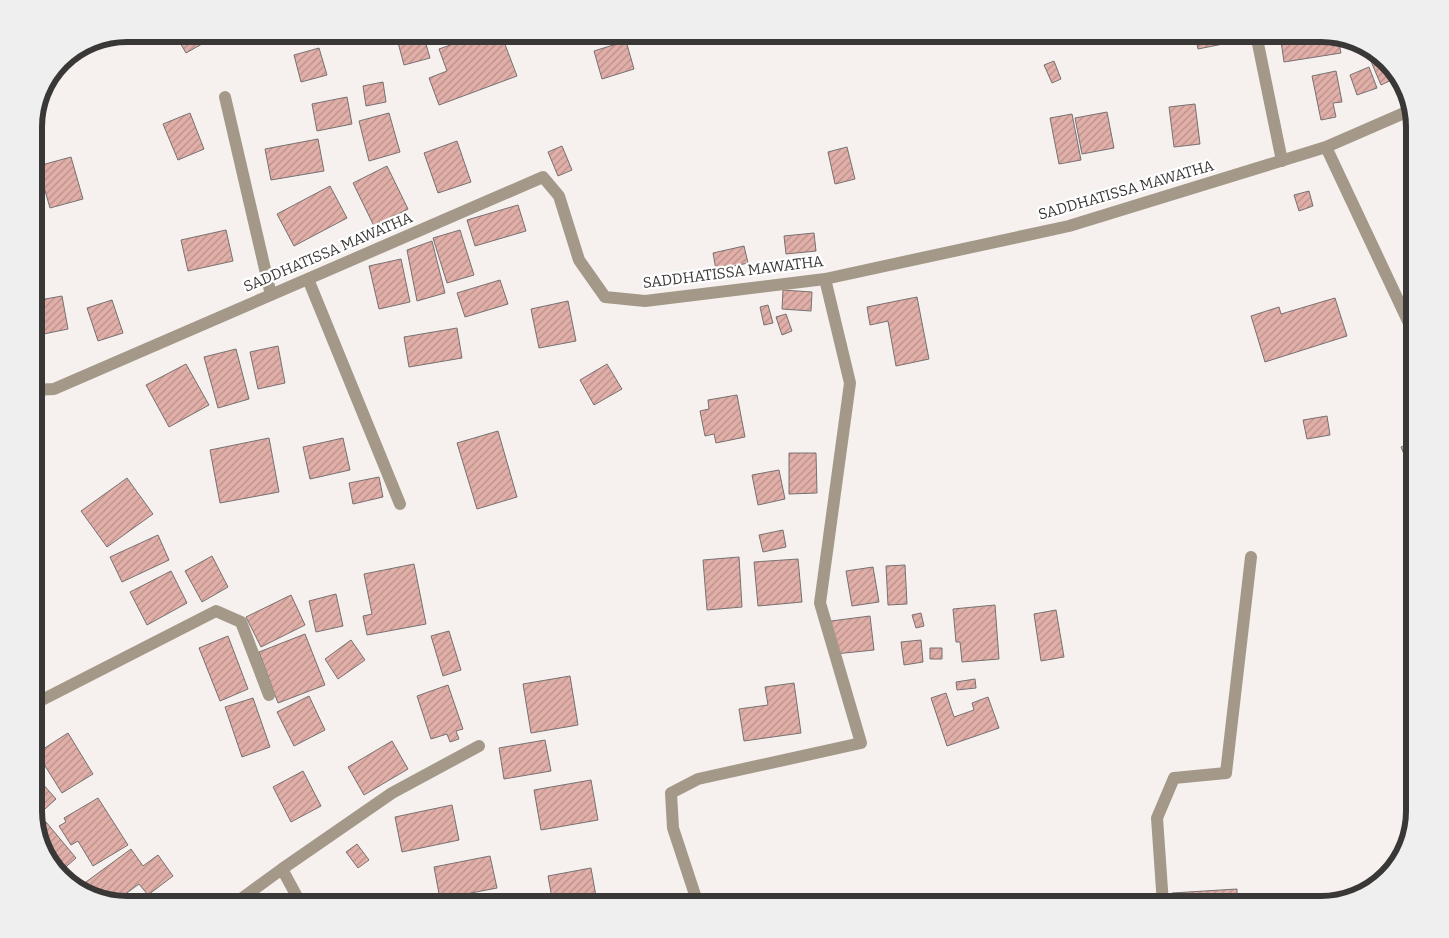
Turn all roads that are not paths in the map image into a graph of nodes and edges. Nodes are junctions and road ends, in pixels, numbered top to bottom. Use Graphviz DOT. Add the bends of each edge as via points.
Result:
graph roads {
  1 [pos="1258,42"];
  2 [pos="225,97"];
  3 [pos="1405,112"];
  4 [pos="1326,147"];
  5 [pos="1282,161"];
  6 [pos="308,279"];
  7 [pos="825,279"];
  8 [pos="271,295"];
  9 [pos="1406,317"];
  10 [pos="43,390"];
  11 [pos="400,504"];
  12 [pos="1251,557"];
  13 [pos="269,695"];
  14 [pos="43,699"];
  15 [pos="479,746"];
  16 [pos="282,869"];
  17 [pos="245,896"];
  18 [pos="297,896"];
  19 [pos="695,896"];
  20 [pos="1163,896"];
  1 -- 5 [label="street"];
  2 -- 8 [label="street"];
  3 -- 4 [label="street, SADDHATISSA MAWATHA"];
  4 -- 5 [label="street, SADDHATISSA MAWATHA"];
  4 -- 9 [label="street"];
  5 -- 7 [label="street, SADDHATISSA MAWATHA" via="1069,226"];
  6 -- 7 [label="street, SADDHATISSA MAWATHA" via="543,177 559,196 579,260 605,297 645,301"];
  6 -- 8 [label="street, SADDHATISSA MAWATHA"];
  6 -- 11 [label="street"];
  7 -- 19 [label="street" via="850,383 820,603 861,742 698,779 671,793 673,828"];
  8 -- 10 [label="street, SADDHATISSA MAWATHA" via="54,389"];
  12 -- 20 [label="street" via="1226,773 1174,778 1158,818"];
  13 -- 14 [label="street" via="241,622 216,611"];
  15 -- 16 [label="street" via="392,793"];
  16 -- 17 [label="street"];
  16 -- 18 [label="street"];
}
